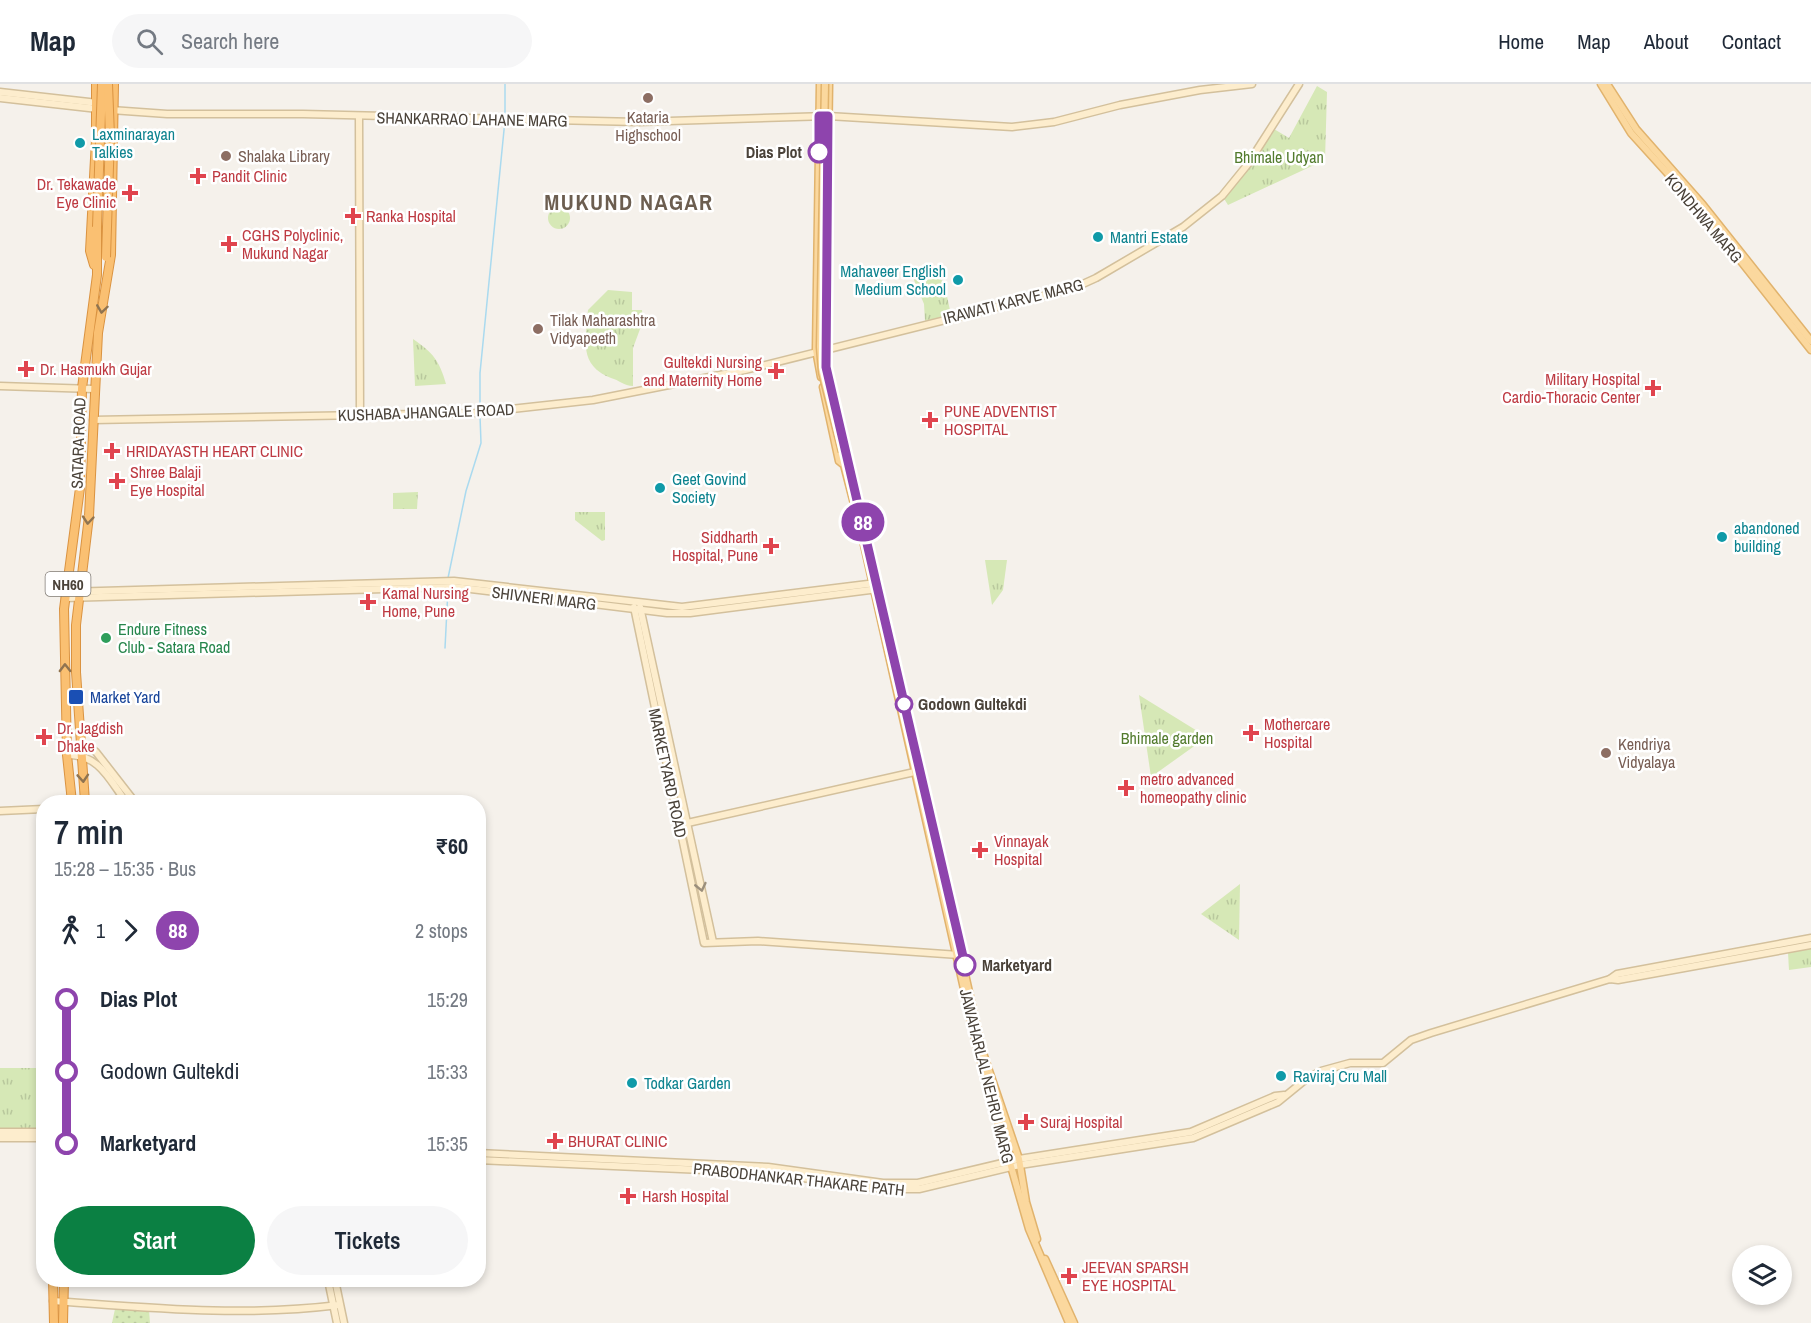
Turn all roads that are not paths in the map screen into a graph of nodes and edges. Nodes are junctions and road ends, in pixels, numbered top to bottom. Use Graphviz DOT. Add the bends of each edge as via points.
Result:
graph roads {
  1 [pos="96,84"];
  2 [pos="102,84"];
  3 [pos="108,84"];
  4 [pos="114,84"];
  5 [pos="825,84"];
  6 [pos="1252,84"];
  7 [pos="1299,84"];
  8 [pos="1600,84"];
  9 [pos="1607,84"];
  10 [pos="0,92"];
  11 [pos="0,98"];
  12 [pos="95,106"];
  13 [pos="114,108"];
  14 [pos="819,116"];
  15 [pos="828,116"];
  16 [pos="359,117"];
  17 [pos="1750,268"];
  18 [pos="97,275"];
  19 [pos="1756,276"];
  20 [pos="106,279"];
  21 [pos="1811,341"];
  22 [pos="825,349"];
  23 [pos="816,350"];
  24 [pos="1811,350"];
  25 [pos="0,386"];
  26 [pos="82,388"];
  27 [pos="94,389"];
  28 [pos="360,415"];
  29 [pos="93,420"];
  30 [pos="845,464"];
  31 [pos="875,586"];
  32 [pos="65,595"];
  33 [pos="80,595"];
  34 [pos="636,607"];
  35 [pos="67,751"];
  36 [pos="82,751"];
  37 [pos="918,772"];
  38 [pos="71,795"];
  39 [pos="85,795"];
  40 [pos="121,795"];
  41 [pos="130,795"];
  42 [pos="36,809"];
  43 [pos="0,811"];
  44 [pos="683,824"];
  45 [pos="1811,938"];
  46 [pos="713,942"];
  47 [pos="1811,945"];
  48 [pos="960,955"];
  49 [pos="1610,979"];
  50 [pos="987,1074"];
  51 [pos="0,1132"];
  52 [pos="36,1132"];
  53 [pos="0,1138"];
  54 [pos="36,1138"];
  55 [pos="486,1154"];
  56 [pos="544,1158"];
  57 [pos="486,1160"];
  58 [pos="1019,1162"];
  59 [pos="1009,1164"];
  60 [pos="1020,1185"];
  61 [pos="53,1287"];
  62 [pos="64,1287"];
  63 [pos="330,1287"];
  64 [pos="335,1287"];
  65 [pos="54,1301"];
  66 [pos="64,1302"];
  67 [pos="336,1305"];
  68 [pos="54,1323"];
  69 [pos="63,1323"];
  70 [pos="337,1323"];
  71 [pos="344,1323"];
  72 [pos="1069,1323"];
  73 [pos="1074,1323"];
  1 -- 12 [label="highway"];
  2 -- 18 [label="highway, NH60, bridge"];
  3 -- 20 [label="highway, bridge" via="111,136"];
  4 -- 13 [label="highway, SATARA ROAD / NH60"];
  5 -- 14 [label="main road, JAWAHARLAL NEHRU MARG"];
  5 -- 15 [label="main road, JAWAHARLAL NEHRU MARG"];
  5 -- 30 [label="main road, bridge" via="820,347 822,372"];
  6 -- 15 [label="main road, SHANKARRAO LAHANE MARG" via="1120,105 1054,122 1012,126"];
  7 -- 22 [label="main road, IRAWATI KARVE MARG" via="1254,157 1222,196 1184,227 1096,278 1074,288"];
  8 -- 17 [label="main road, KONDHWA MARG" via="1632,133"];
  9 -- 17 [label="main road, KONDHWA MARG" via="1636,129 1703,205"];
  10 -- 12 [label="main road"];
  11 -- 12 [label="main road"];
  12 -- 13 [label="main road, SHANKARRAO LAHANE MARG"];
  12 -- 18 [label="highway" via="90,251"];
  13 -- 16 [label="main road, SHANKARRAO LAHANE MARG" via="167,114"];
  13 -- 20 [label="highway, SATARA ROAD / NH60" via="112,245"];
  14 -- 15 [label="main road, SHANKARRAO LAHANE MARG"];
  14 -- 16 [label="main road, SHANKARRAO LAHANE MARG" via="638,122"];
  14 -- 23 [label="main road, JAWAHARLAL NEHRU MARG"];
  15 -- 22 [label="main road, JAWAHARLAL NEHRU MARG"];
  16 -- 28 [label="main road"];
  17 -- 19 [label="main road, KONDHWA MARG"];
  18 -- 26 [label="highway, SATARA ROAD / NH60"];
  19 -- 21 [label="main road, KONDHWA MARG"];
  19 -- 24 [label="main road, KONDHWA MARG"];
  20 -- 27 [label="highway, SATARA ROAD / NH60, one-way"];
  22 -- 23 [label="main road, KUSHABA JHANGALE ROAD"];
  22 -- 30 [label="main road, JAWAHARLAL NEHRU MARG" via="849,459"];
  23 -- 28 [label="main road, KUSHABA JHANGALE ROAD" via="632,394 475,413"];
  23 -- 30 [label="main road, JAWAHARLAL NEHRU MARG" via="839,461"];
  25 -- 26 [label="main road"];
  26 -- 27 [label="main road"];
  26 -- 32 [label="highway, SATARA ROAD / NH60" via="80,488"];
  27 -- 29 [label="highway, SATARA ROAD / NH60"];
  28 -- 29 [label="main road, KUSHABA JHANGALE ROAD"];
  29 -- 33 [label="highway, SATARA ROAD / NH60, one-way"];
  30 -- 31 [label="main road, JAWAHARLAL NEHRU MARG"];
  31 -- 34 [label="main road, SHIVNERI MARG" via="690,614"];
  31 -- 37 [label="main road, JAWAHARLAL NEHRU MARG"];
  32 -- 33 [label="main road, SHIVNERI MARG"];
  35 -- 32 [label="highway, SATARA ROAD / NH60, one-way"];
  33 -- 34 [label="main road, SHIVNERI MARG" via="454,584"];
  33 -- 36 [label="highway, SATARA ROAD / NH60" via="76,672"];
  34 -- 44 [label="main road, MARKETYARD ROAD"];
  35 -- 36 [label="main road"];
  35 -- 38 [label="highway, SATARA ROAD / NH60"];
  36 -- 39 [label="highway, SATARA ROAD / NH60, one-way"];
  36 -- 40 [label="main road" via="99,765"];
  36 -- 41 [label="main road" via="96,752"];
  37 -- 44 [label="main road"];
  37 -- 48 [label="main road, JAWAHARLAL NEHRU MARG"];
  42 -- 43 [label="main road"];
  44 -- 46 [label="main road, MARKETYARD ROAD, one-way"];
  44 -- 46 [label="main road, MARKETYARD ROAD" via="704,943"];
  45 -- 49 [label="main road, PRABODHANKAR THAKARE PATH" via="1617,974"];
  46 -- 48 [label="main road" via="758,941"];
  47 -- 49 [label="main road, PRABODHANKAR THAKARE PATH"];
  48 -- 50 [label="main road, JAWAHARLAL NEHRU MARG"];
  49 -- 58 [label="main road, PRABODHANKAR THAKARE PATH" via="1411,1040 1383,1064 1350,1064 1322,1071 1284,1095 1191,1131"];
  50 -- 58 [label="main road, JAWAHARLAL NEHRU MARG"];
  50 -- 59 [label="main road, JAWAHARLAL NEHRU MARG"];
  51 -- 52 [label="main road"];
  53 -- 54 [label="main road"];
  55 -- 56 [label="main road, PRABODHANKAR THAKARE PATH"];
  56 -- 57 [label="main road, PRABODHANKAR THAKARE PATH"];
  56 -- 59 [label="main road, PRABODHANKAR THAKARE PATH" via="767,1173 902,1191"];
  58 -- 59 [label="main road, PRABODHANKAR THAKARE PATH"];
  58 -- 60 [label="main road, JAWAHARLAL NEHRU MARG"];
  59 -- 60 [label="main road, JAWAHARLAL NEHRU MARG"];
  60 -- 72 [label="main road" via="1029,1230"];
  60 -- 73 [label="main road" via="1035,1234"];
  61 -- 65 [label="highway"];
  62 -- 66 [label="highway"];
  63 -- 67 [label="main road"];
  64 -- 67 [label="main road"];
  65 -- 66 [label="main road"];
  65 -- 68 [label="highway"];
  66 -- 67 [label="main road" via="214,1313"];
  66 -- 69 [label="highway"];
  67 -- 70 [label="main road"];
  67 -- 71 [label="main road"];
}
